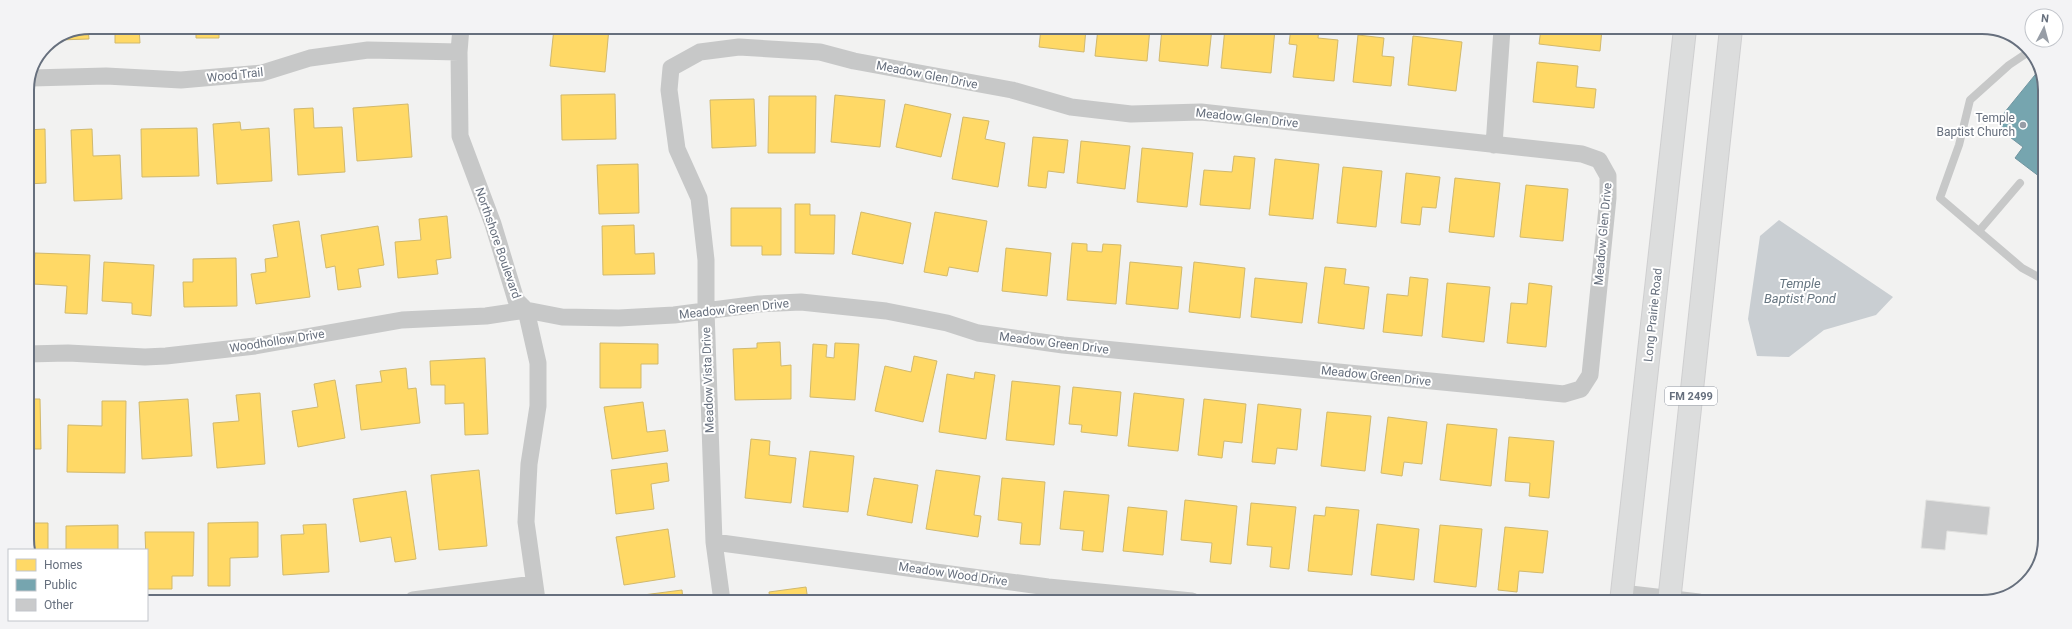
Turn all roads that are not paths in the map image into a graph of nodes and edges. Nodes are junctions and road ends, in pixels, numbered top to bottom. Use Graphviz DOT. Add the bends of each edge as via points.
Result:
graph roads {
  1 [pos="461,34"];
  2 [pos="1502,34"];
  3 [pos="1684,34"];
  4 [pos="1730,34"];
  5 [pos="459,52"];
  6 [pos="2025,55"];
  7 [pos="671,68"];
  8 [pos="35,78"];
  9 [pos="1494,145"];
  10 [pos="2020,183"];
  11 [pos="1979,231"];
  12 [pos="2038,277"];
  13 [pos="526,310"];
  14 [pos="706,310"];
  15 [pos="34,354"];
  16 [pos="1582,386"];
  17 [pos="714,542"];
  18 [pos="534,584"];
  19 [pos="451,595"];
  20 [pos="535,595"];
  21 [pos="721,595"];
  22 [pos="1130,595"];
  23 [pos="1622,595"];
  24 [pos="1671,595"];
  1 -- 5 [label="street, Northshore Boulevard"];
  2 -- 9 [label="street"];
  3 -- 23 [label="main road, Long Prairie Road"];
  4 -- 24 [label="main road, FM 2499"];
  5 -- 8 [label="street, Wood Trail" via="368,50 310,58 262,73 181,80 106,76"];
  5 -- 13 [label="street, Northshore Boulevard" via="460,136 493,224 516,300"];
  6 -- 11 [label="lane" via="1970,100 1960,144 1940,198"];
  7 -- 9 [label="street, Meadow Glen Drive" via="700,52 739,47 820,52 854,61 1012,90 1071,107 1131,114 1201,112"];
  7 -- 14 [label="street, Meadow Vista Drive" via="668,90 677,149 699,198 706,260"];
  9 -- 16 [label="street, Meadow Glen Drive" via="1582,154 1599,160 1608,176 1590,375"];
  10 -- 11 [label="lane"];
  11 -- 12 [label="lane" via="2022,268"];
  13 -- 14 [label="street, Meadow Green Drive" via="562,317 619,318 674,315"];
  13 -- 15 [label="street, Woodhollow Drive" via="486,316 402,320 255,346 166,356"];
  13 -- 18 [label="street, Northshore Boulevard" via="538,363 538,406 529,464 526,522"];
  14 -- 16 [label="street, Meadow Green Drive" via="801,302 886,311 948,323 978,333 1063,345 1564,394 1581,389"];
  14 -- 17 [label="street, Meadow Vista Drive"];
  17 -- 21 [label="street, Meadow Vista Drive"];
  17 -- 22 [label="street, Meadow Wood Drive" via="1048,587"];
  18 -- 19 [label="street"];
  18 -- 20 [label="street, Northshore Boulevard"];
}
